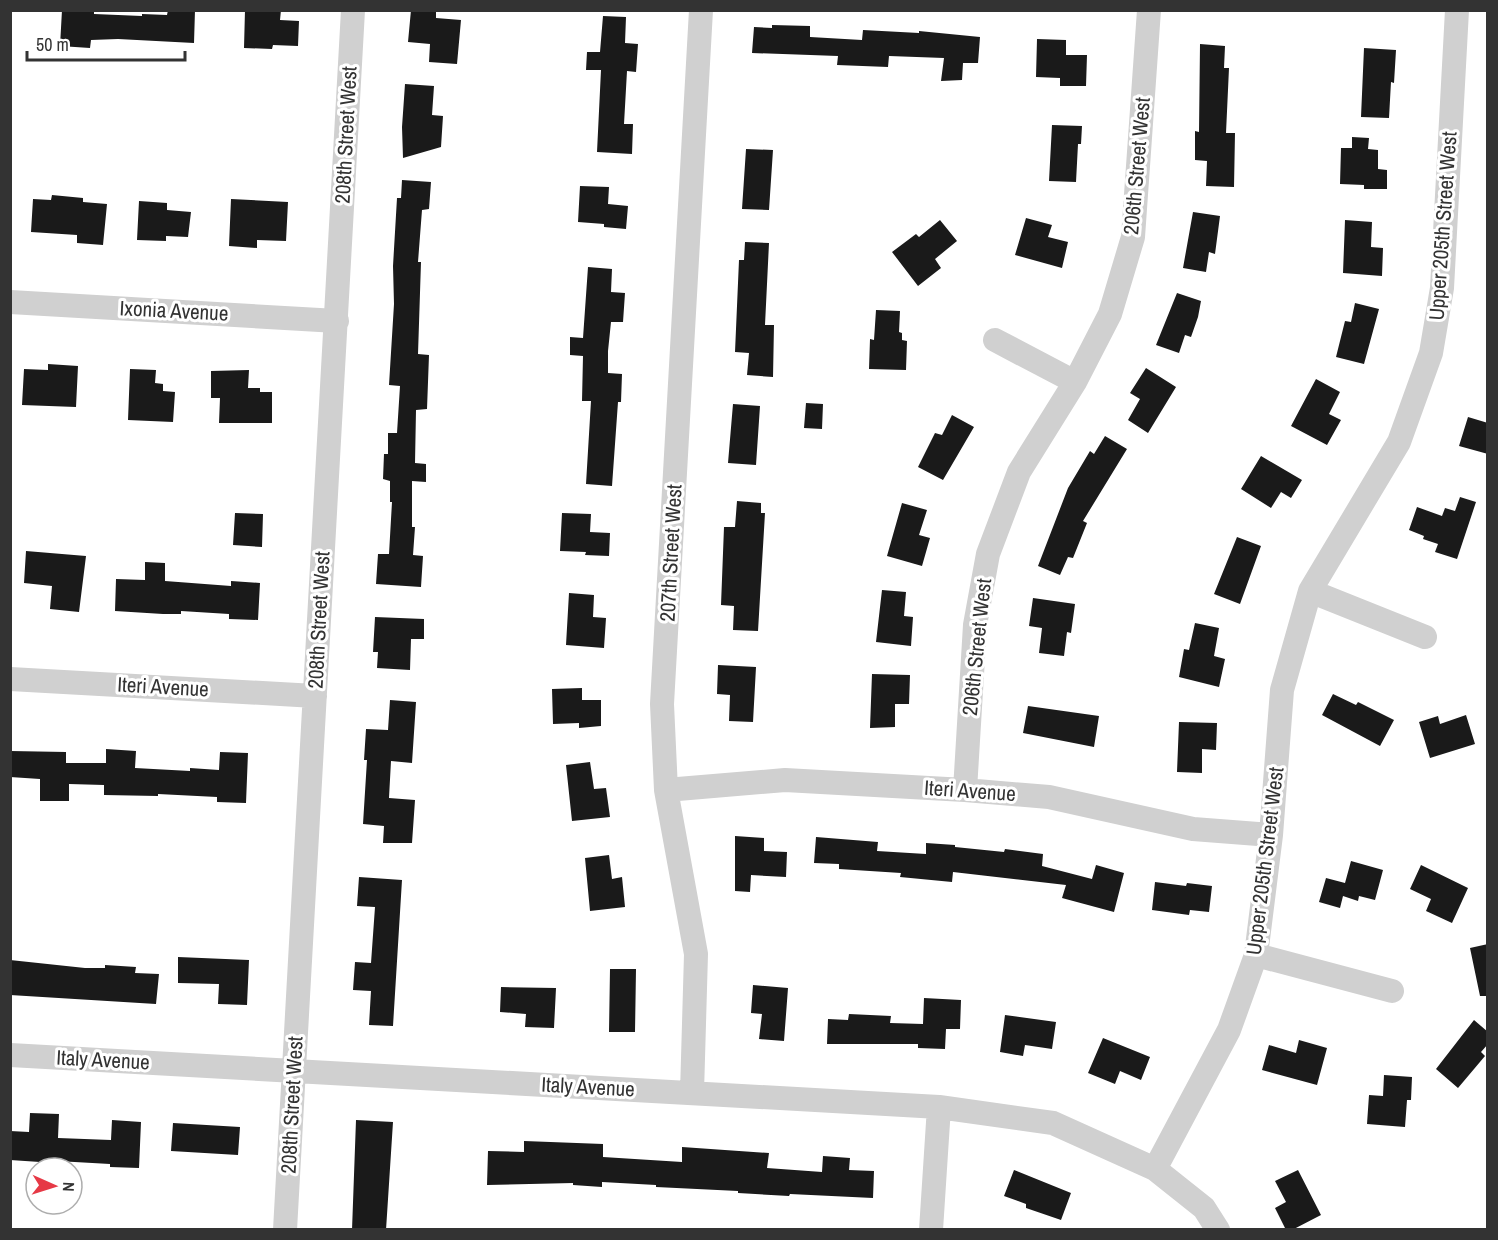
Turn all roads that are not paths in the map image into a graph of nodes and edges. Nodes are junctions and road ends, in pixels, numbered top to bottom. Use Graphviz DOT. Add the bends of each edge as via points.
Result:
graph roads {
  1 [pos="353,10"];
  2 [pos="701,10"];
  3 [pos="1149,10"];
  4 [pos="1457,10"];
  5 [pos="10,302"];
  6 [pos="337,321"];
  7 [pos="995,340"];
  8 [pos="1076,382"];
  9 [pos="1310,591"];
  10 [pos="1425,638"];
  11 [pos="10,679"];
  12 [pos="315,696"];
  13 [pos="666,790"];
  14 [pos="965,790"];
  15 [pos="1271,836"];
  16 [pos="1256,955"];
  17 [pos="1392,991"];
  18 [pos="10,1055"];
  19 [pos="294,1071"];
  20 [pos="692,1093"];
  21 [pos="939,1107"];
  22 [pos="1155,1169"];
  23 [pos="285,1230"];
  24 [pos="931,1230"];
  25 [pos="1218,1230"];
  1 -- 6 [label="street, 208th Street West"];
  2 -- 13 [label="street, 207th Street West" via="662,704"];
  3 -- 8 [label="street, 206th Street West" via="1133,237 1110,314"];
  4 -- 9 [label="street, Upper 205th Street West" via="1442,288 1431,353 1399,442"];
  5 -- 6 [label="street, Ixonia Avenue"];
  6 -- 12 [label="street, 208th Street West"];
  7 -- 8 [label="street"];
  8 -- 14 [label="street, 206th Street West" via="1019,472 988,554 975,626"];
  9 -- 10 [label="street"];
  9 -- 15 [label="street, Upper 205th Street West" via="1282,690"];
  11 -- 12 [label="street, Iteri Avenue"];
  12 -- 19 [label="street, 208th Street West"];
  13 -- 14 [label="street, Iteri Avenue" via="785,780"];
  13 -- 20 [label="street, 207th Street West" via="696,954"];
  14 -- 15 [label="street, Iteri Avenue" via="1049,797 1193,829"];
  15 -- 16 [label="street, Upper 205th Street West"];
  16 -- 17 [label="street"];
  16 -- 22 [label="street, Upper 205th Street West" via="1228,1030"];
  18 -- 19 [label="street, Italy Avenue"];
  19 -- 20 [label="street, Italy Avenue"];
  19 -- 23 [label="street, 208th Street West"];
  20 -- 21 [label="street, Italy Avenue"];
  21 -- 22 [label="street, Italy Avenue" via="1053,1123"];
  21 -- 24 [label="street"];
  22 -- 25 [label="street" via="1204,1208"];
}
